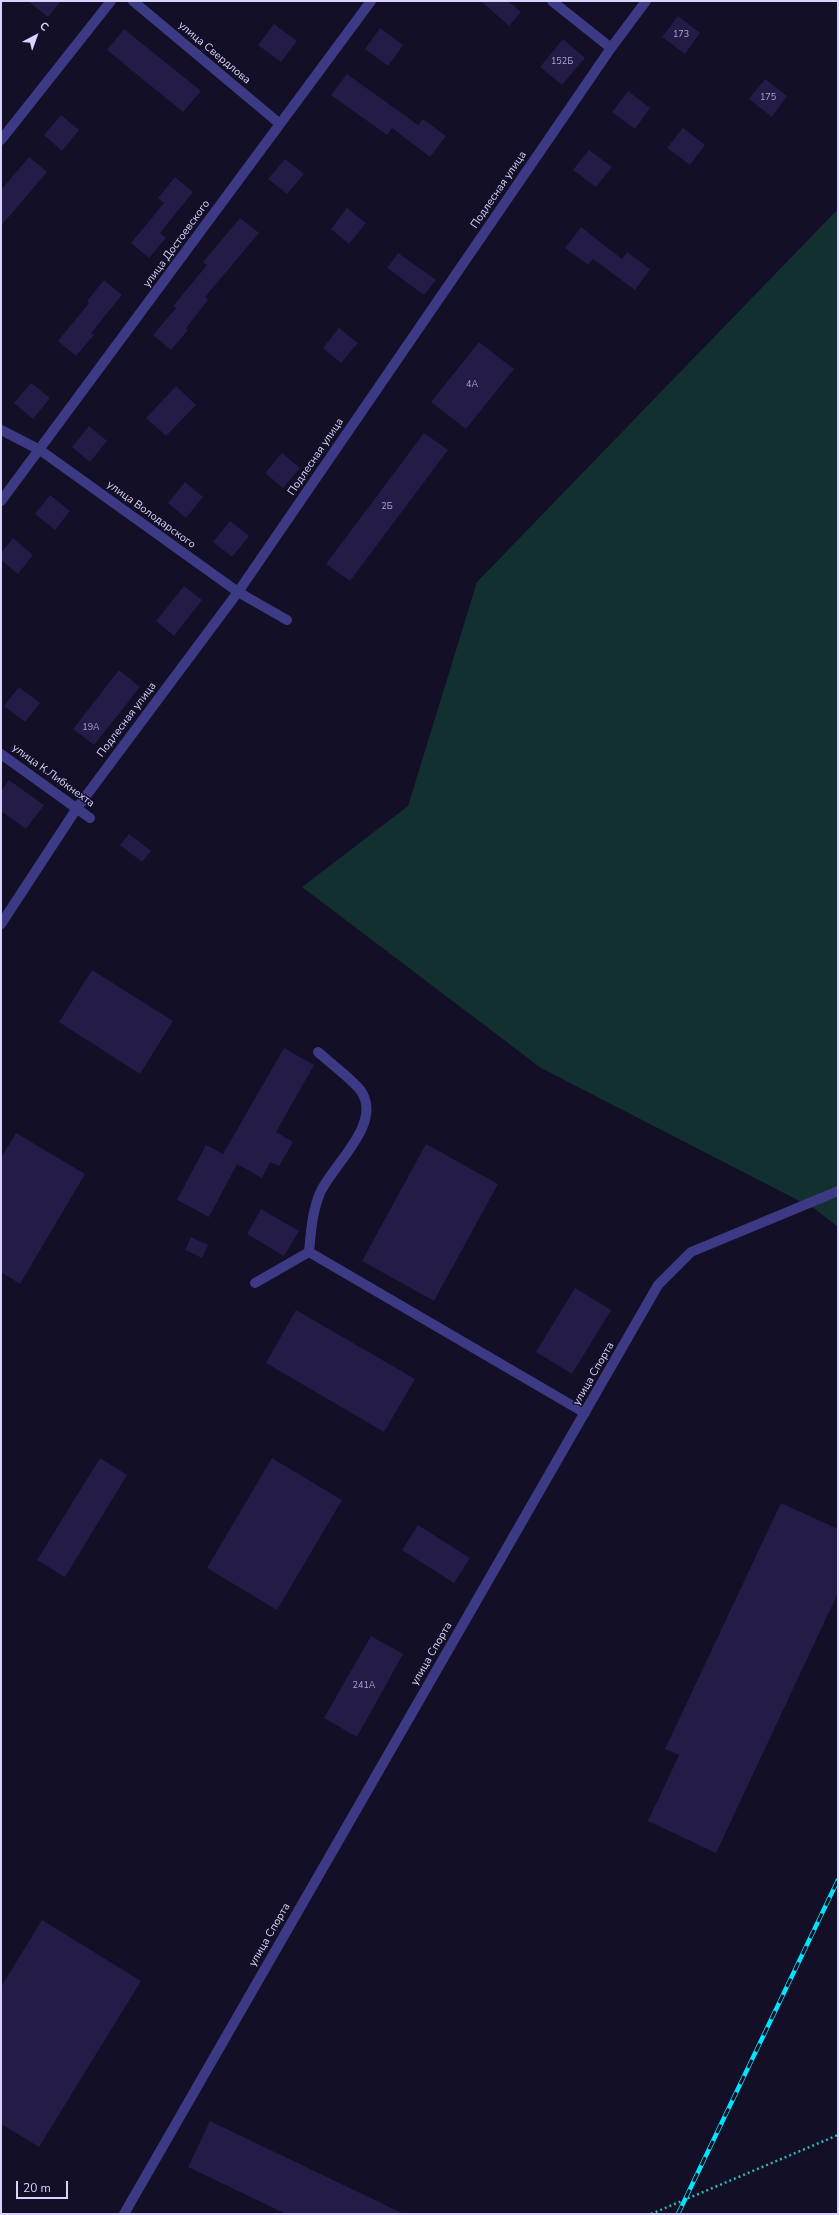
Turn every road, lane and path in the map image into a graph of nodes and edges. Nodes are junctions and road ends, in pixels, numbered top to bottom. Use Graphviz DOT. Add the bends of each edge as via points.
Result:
graph roads {
  1 [pos="111,1"];
  2 [pos="133,1"];
  3 [pos="371,1"];
  4 [pos="552,1"];
  5 [pos="646,1"];
  6 [pos="611,48"];
  7 [pos="280,124"];
  8 [pos="1,140"];
  9 [pos="1,430"];
  10 [pos="40,450"];
  11 [pos="1,501"];
  12 [pos="238,592"];
  13 [pos="287,620"];
  14 [pos="1,754"];
  15 [pos="77,808"];
  16 [pos="90,818"];
  17 [pos="1,924"];
  18 [pos="318,1052"];
  19 [pos="838,1190"];
  20 [pos="308,1252"];
  21 [pos="255,1283"];
  22 [pos="585,1413"];
  23 [pos="838,2135"];
  24 [pos="124,2214"];
  25 [pos="651,2214"];
  1 -- 8 [label="street"];
  2 -- 7 [label="street, улица Свердлова"];
  3 -- 7 [label="street, улица Достоевского"];
  4 -- 6 [label="street"];
  5 -- 6 [label="street, Подлесная улица"];
  6 -- 12 [label="street, Подлесная улица"];
  7 -- 10 [label="street, улица Достоевского"];
  9 -- 10 [label="street, улица Володарского"];
  10 -- 11 [label="street, улица Достоевского"];
  10 -- 12 [label="street, улица Володарского"];
  12 -- 13 [label="street, улица Володарского"];
  12 -- 15 [label="street, Подлесная улица"];
  14 -- 15 [label="street, улица К.Либкнехта"];
  15 -- 16 [label="street, улица К.Либкнехта"];
  15 -- 17 [label="street, Подлесная улица"];
  18 -- 20 [label="street" via="361,1091 368,1107 365,1126 320,1192 313,1214"];
  19 -- 22 [label="street, улица Спорта" via="691,1252 658,1285"];
  20 -- 21 [label="street"];
  20 -- 22 [label="street"];
  22 -- 24 [label="street, улица Спорта"];
  23 -- 25 [label="path"];
}
